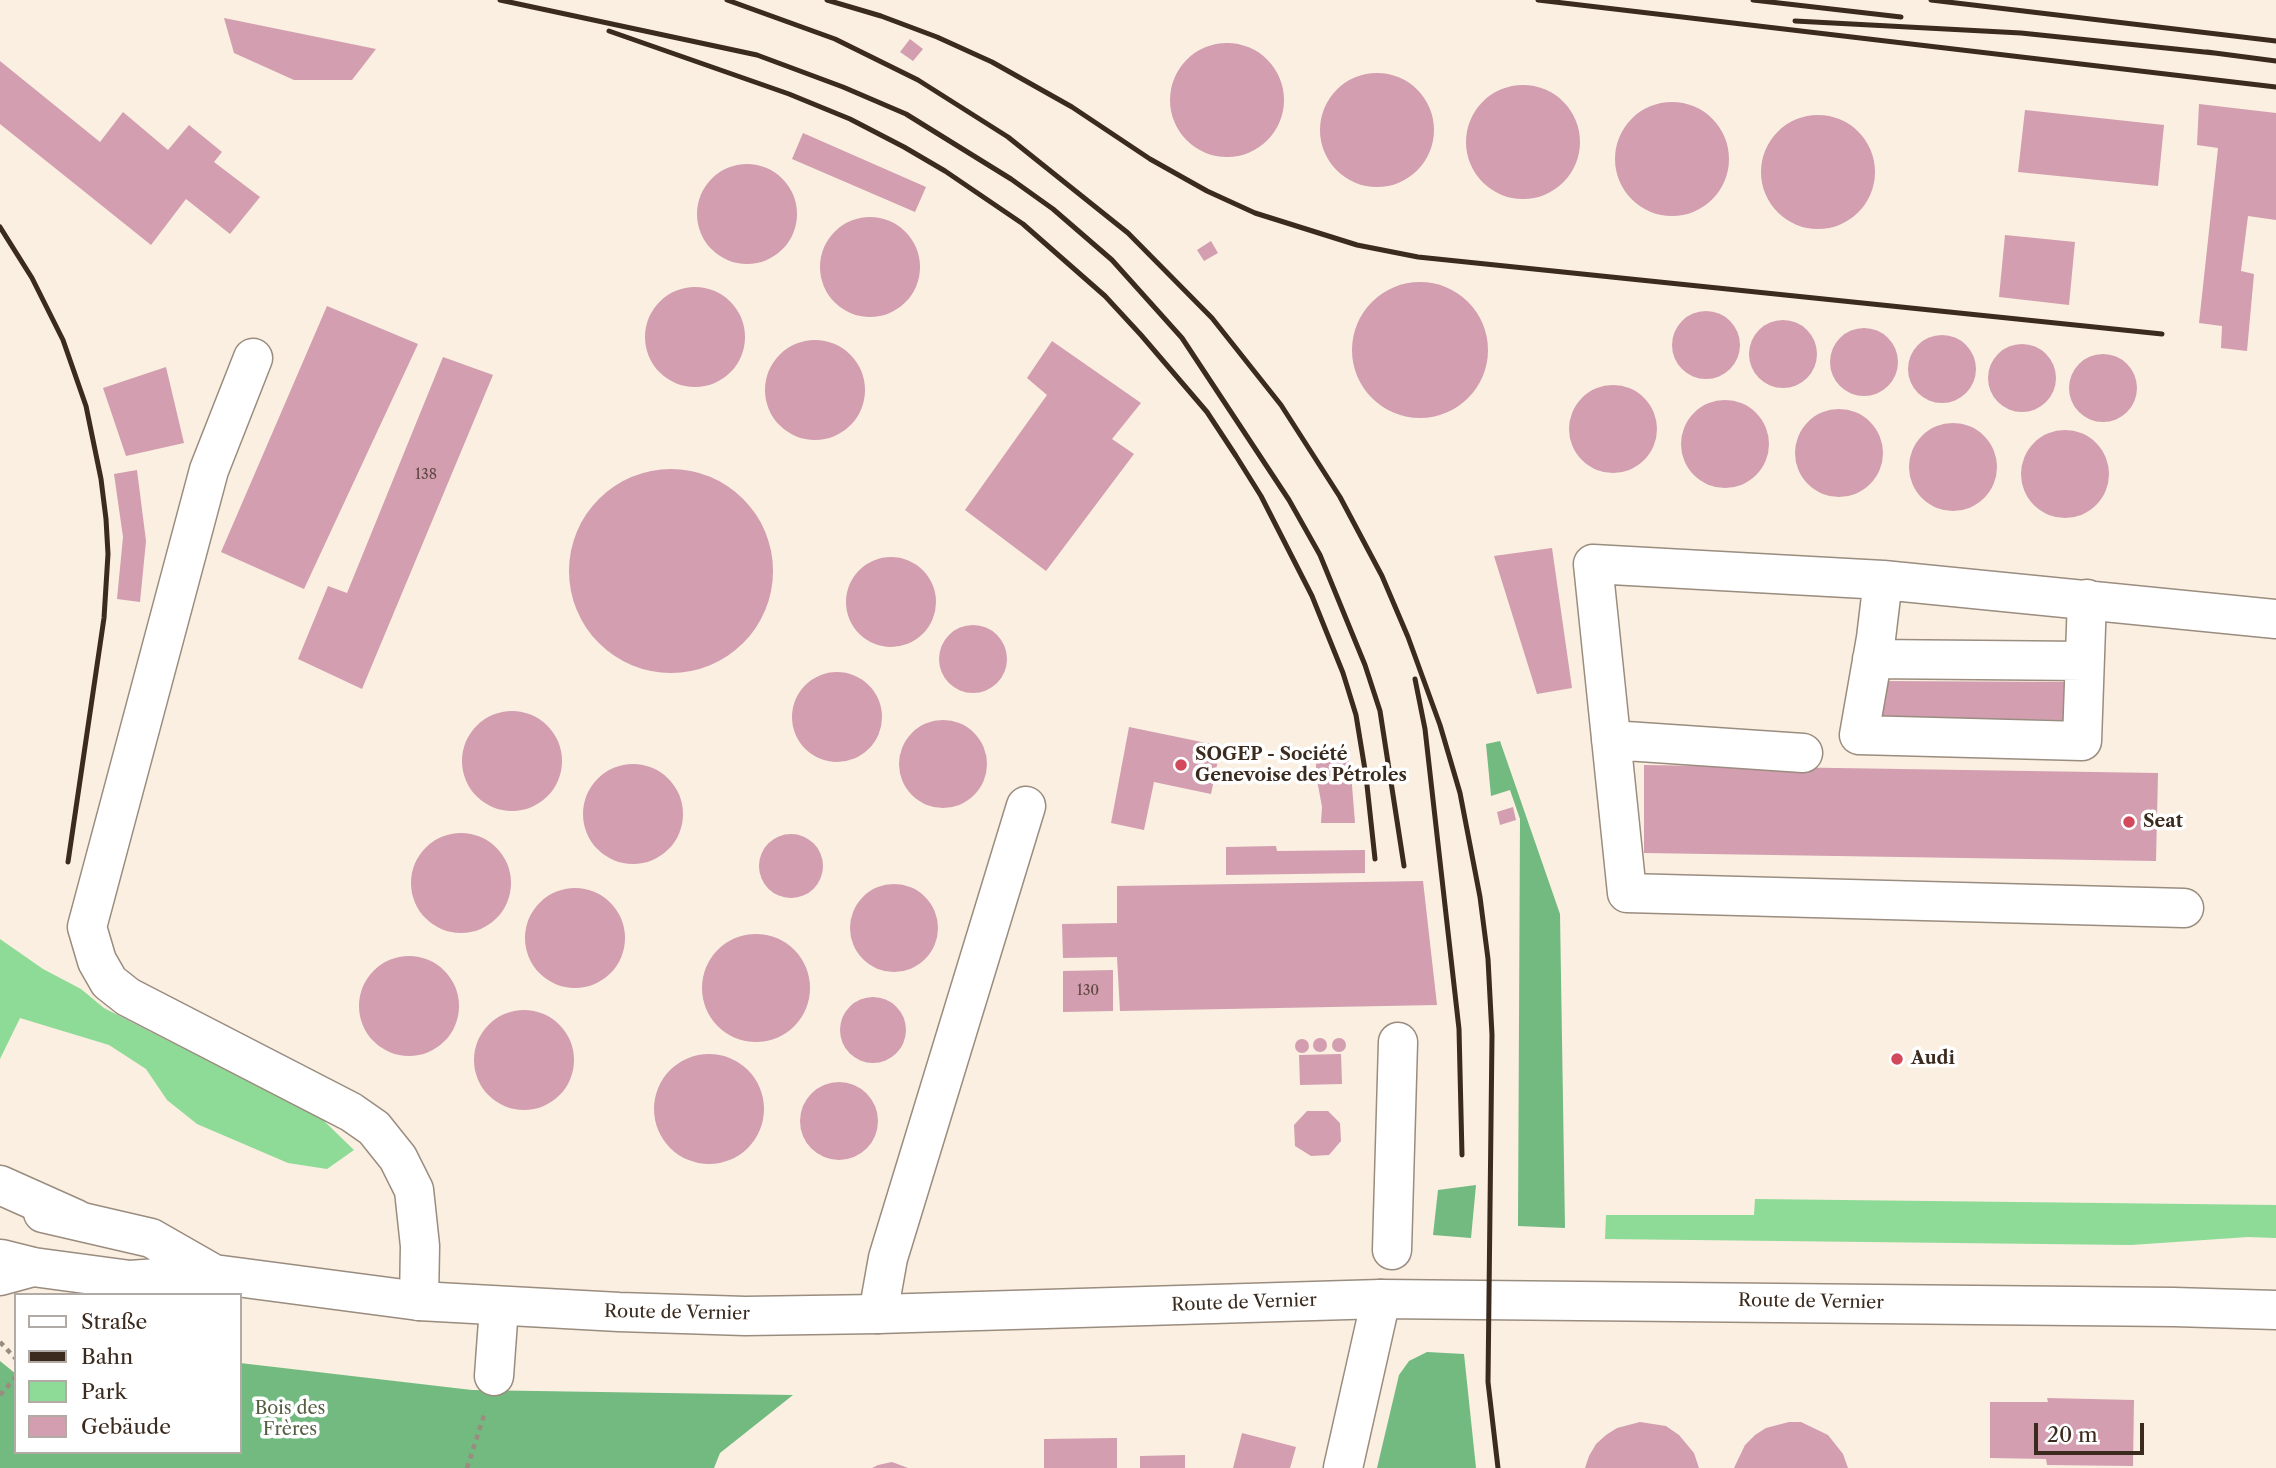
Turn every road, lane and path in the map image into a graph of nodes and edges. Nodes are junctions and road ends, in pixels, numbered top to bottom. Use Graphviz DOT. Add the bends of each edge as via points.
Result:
graph roads {
  1 [pos="253,358"];
  2 [pos="1883,580"];
  3 [pos="2087,599"];
  4 [pos="2276,619"];
  5 [pos="1872,659"];
  6 [pos="2084,662"];
  7 [pos="1611,740"];
  8 [pos="1803,753"];
  9 [pos="1026,806"];
  10 [pos="2184,908"];
  11 [pos="1398,1042"];
  12 [pos="0,1185"];
  13 [pos="0,1203"];
  14 [pos="76,1219"];
  15 [pos="1392,1250"];
  16 [pos="11,1267"];
  17 [pos="214,1275"];
  18 [pos="1381,1299"];
  19 [pos="419,1301"];
  20 [pos="499,1307"];
  21 [pos="2276,1310"];
  22 [pos="878,1314"];
  23 [pos="0,1342"];
  24 [pos="14,1357"];
  25 [pos="494,1376"];
  26 [pos="14,1379"];
  27 [pos="0,1395"];
  28 [pos="467,1468"];
  29 [pos="1343,1468"];
  1 -- 19 [label="main road" via="209,470 87,927 109,982 128,997 374,1128 398,1158 414,1189"];
  2 -- 3 [label="main road"];
  2 -- 5 [label="main road"];
  2 -- 7 [label="main road" via="1593,564"];
  3 -- 4 [label="main road"];
  3 -- 6 [label="main road"];
  5 -- 6 [label="main road"];
  5 -- 6 [label="main road" via="1859,735 2082,741"];
  7 -- 8 [label="main road"];
  7 -- 10 [label="main road" via="1626,893"];
  9 -- 22 [label="main road" via="888,1258"];
  11 -- 15 [label="main road"];
  12 -- 14 [label="main road"];
  13 -- 14 [label="main road, Route de Vernier"];
  14 -- 17 [label="main road, Route de Vernier" via="152,1238"];
  16 -- 17 [label="main road, Route de Vernier" via="130,1280"];
  17 -- 19 [label="main road, Route de Vernier"];
  18 -- 21 [label="main road, Route de Vernier"];
  18 -- 22 [label="main road, Route de Vernier"];
  18 -- 29 [label="main road"];
  19 -- 20 [label="main road, Route de Vernier"];
  20 -- 22 [label="main road, Route de Vernier"];
  20 -- 25 [label="main road"];
  23 -- 24 [label="path"];
  25 -- 28 [label="path"];
  26 -- 27 [label="path"];
}
